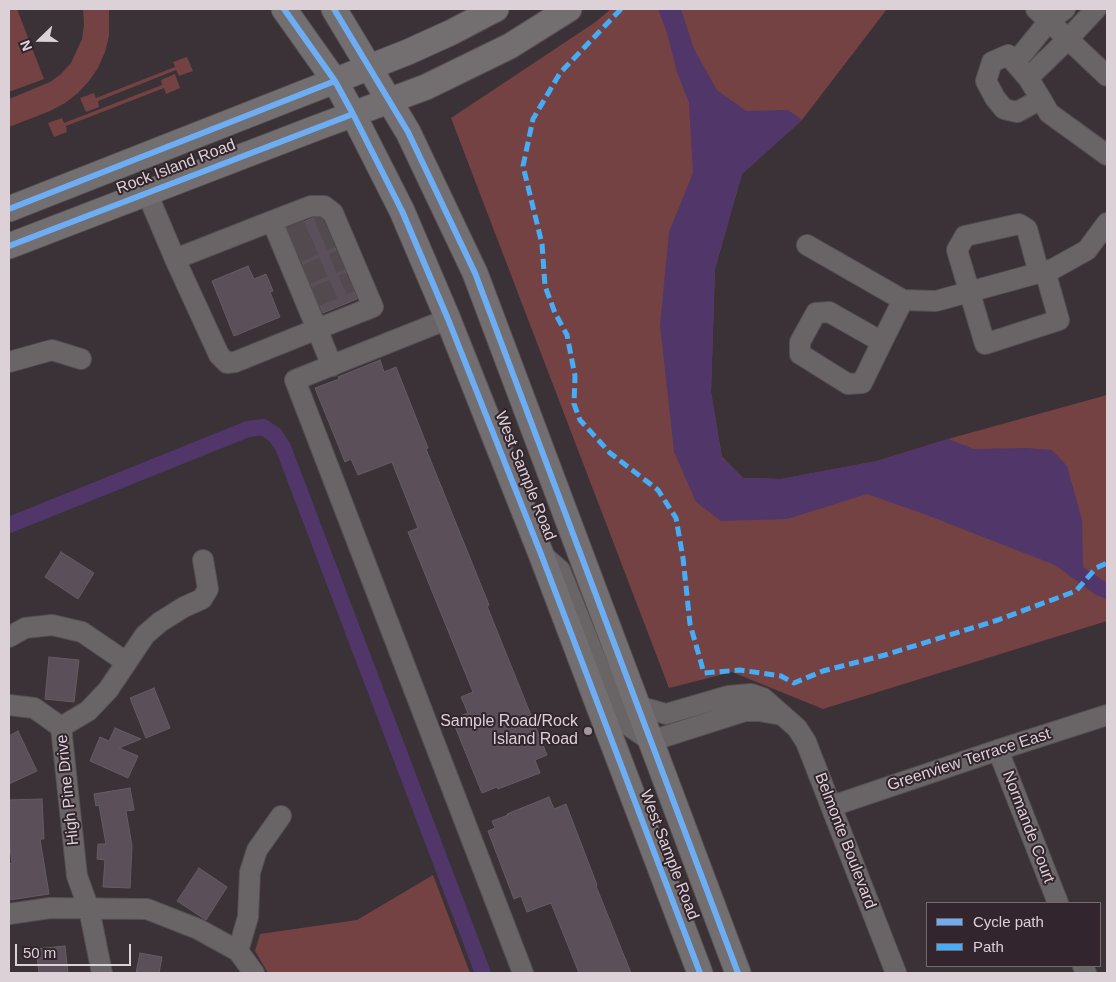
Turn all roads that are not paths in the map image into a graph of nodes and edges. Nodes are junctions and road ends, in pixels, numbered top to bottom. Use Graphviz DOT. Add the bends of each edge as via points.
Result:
graph roads {
  1 [pos="284,9"];
  2 [pos="334,9"];
  3 [pos="496,9"];
  4 [pos="569,9"];
  5 [pos="1065,9"];
  6 [pos="1096,9"];
  7 [pos="1043,15"];
  8 [pos="1068,39"];
  9 [pos="370,67"];
  10 [pos="1022,71"];
  11 [pos="1107,76"];
  12 [pos="334,81"];
  13 [pos="1041,99"];
  14 [pos="388,102"];
  15 [pos="353,114"];
  16 [pos="1107,155"];
  17 [pos="147,192"];
  18 [pos="9,209"];
  19 [pos="272,221"];
  20 [pos="1107,223"];
  21 [pos="807,245"];
  22 [pos="9,246"];
  23 [pos="175,259"];
  24 [pos="1042,272"];
  25 [pos="969,292"];
  26 [pos="903,300"];
  27 [pos="313,310"];
  28 [pos="448,319"];
  29 [pos="882,342"];
  30 [pos="81,359"];
  31 [pos="9,362"];
  32 [pos="332,366"];
  33 [pos="541,554"];
  34 [pos="203,560"];
  35 [pos="9,637"];
  36 [pos="126,662"];
  37 [pos="9,705"];
  38 [pos="638,706"];
  39 [pos="784,715"];
  40 [pos="1107,715"];
  41 [pos="61,727"];
  42 [pos="651,741"];
  43 [pos="998,750"];
  44 [pos="616,756"];
  45 [pos="832,806"];
  46 [pos="281,816"];
  47 [pos="1058,902"];
  48 [pos="89,909"];
  49 [pos="9,914"];
  50 [pos="729,949"];
  51 [pos="238,951"];
  52 [pos="102,973"];
  53 [pos="254,973"];
  54 [pos="522,973"];
  55 [pos="700,973"];
  56 [pos="738,973"];
  57 [pos="896,973"];
  1 -- 12 [label="main road, West Sample Road"];
  2 -- 9 [label="main road, West Sample Road"];
  3 -- 9 [label="main road, Rock Island Road"];
  4 -- 14 [label="main road, Rock Island Road" via="501,50"];
  5 -- 7 [label="street"];
  6 -- 8 [label="street"];
  7 -- 8 [label="street"];
  7 -- 10 [label="street"];
  8 -- 10 [label="street"];
  8 -- 11 [label="street"];
  9 -- 12 [label="main road, Rock Island Road"];
  9 -- 14 [label="main road, West Sample Road"];
  10 -- 13 [label="street"];
  10 -- 13 [label="street" via="1008,55 992,62 986,81 995,98 1004,109 1017,112"];
  12 -- 15 [label="main road, West Sample Road"];
  12 -- 18 [label="main road, Rock Island Road"];
  13 -- 16 [label="street" via="1049,113"];
  14 -- 15 [label="main road, Rock Island Road"];
  14 -- 38 [label="main road, West Sample Road" via="408,132 475,274"];
  15 -- 17 [label="main road, Rock Island Road"];
  15 -- 28 [label="main road, West Sample Road" via="402,212"];
  17 -- 22 [label="main road, Rock Island Road"];
  17 -- 23 [label="street"];
  19 -- 23 [label="street"];
  19 -- 27 [label="street" via="288,247"];
  19 -- 27 [label="street" via="311,206 324,206 333,213 334,228 346,258 358,286 373,307"];
  20 -- 24 [label="street" via="1087,250"];
  21 -- 26 [label="street"];
  23 -- 27 [label="street" via="219,355 227,363 236,362"];
  24 -- 25 [label="street"];
  24 -- 25 [label="street" via="1027,229 1019,224 965,236 957,250"];
  24 -- 25 [label="street" via="1059,320 985,344"];
  25 -- 26 [label="street" via="936,300"];
  26 -- 29 [label="street"];
  27 -- 32 [label="street"];
  28 -- 32 [label="street"];
  28 -- 33 [label="main road, West Sample Road"];
  30 -- 31 [label="street" via="52,350"];
  32 -- 54 [label="street" via="295,380"];
  33 -- 42 [label="street" via="560,570 620,720"];
  33 -- 44 [label="main road, West Sample Road"];
  34 -- 36 [label="street" via="208,589 202,599 160,622 145,635"];
  35 -- 36 [label="street" via="26,628 52,625 82,632"];
  36 -- 41 [label="street" via="108,690 88,711"];
  37 -- 41 [label="street, High Pine Drive" via="34,708"];
  38 -- 39 [label="street, Belmonte Boulevard" via="666,714 728,696 751,694 762,698"];
  38 -- 42 [label="main road, West Sample Road"];
  39 -- 42 [label="street" via="745,711"];
  39 -- 45 [label="street, Belmonte Boulevard" via="806,742"];
  40 -- 43 [label="street, Greenview Terrace East"];
  41 -- 48 [label="street, High Pine Drive" via="77,876"];
  42 -- 50 [label="main road, West Sample Road"];
  43 -- 45 [label="street, Greenview Terrace East"];
  43 -- 47 [label="street, Normande Court"];
  44 -- 50 [label="main road" via="645,774 699,918"];
  44 -- 55 [label="main road, West Sample Road"];
  45 -- 57 [label="street, Belmonte Boulevard"];
  46 -- 51 [label="street" via="257,850 250,872 248,917"];
  48 -- 49 [label="street" via="50,908"];
  48 -- 51 [label="street" via="147,910 198,929"];
  48 -- 52 [label="street, High Pine Drive"];
  50 -- 56 [label="main road, West Sample Road"];
  51 -- 53 [label="street"];
}
